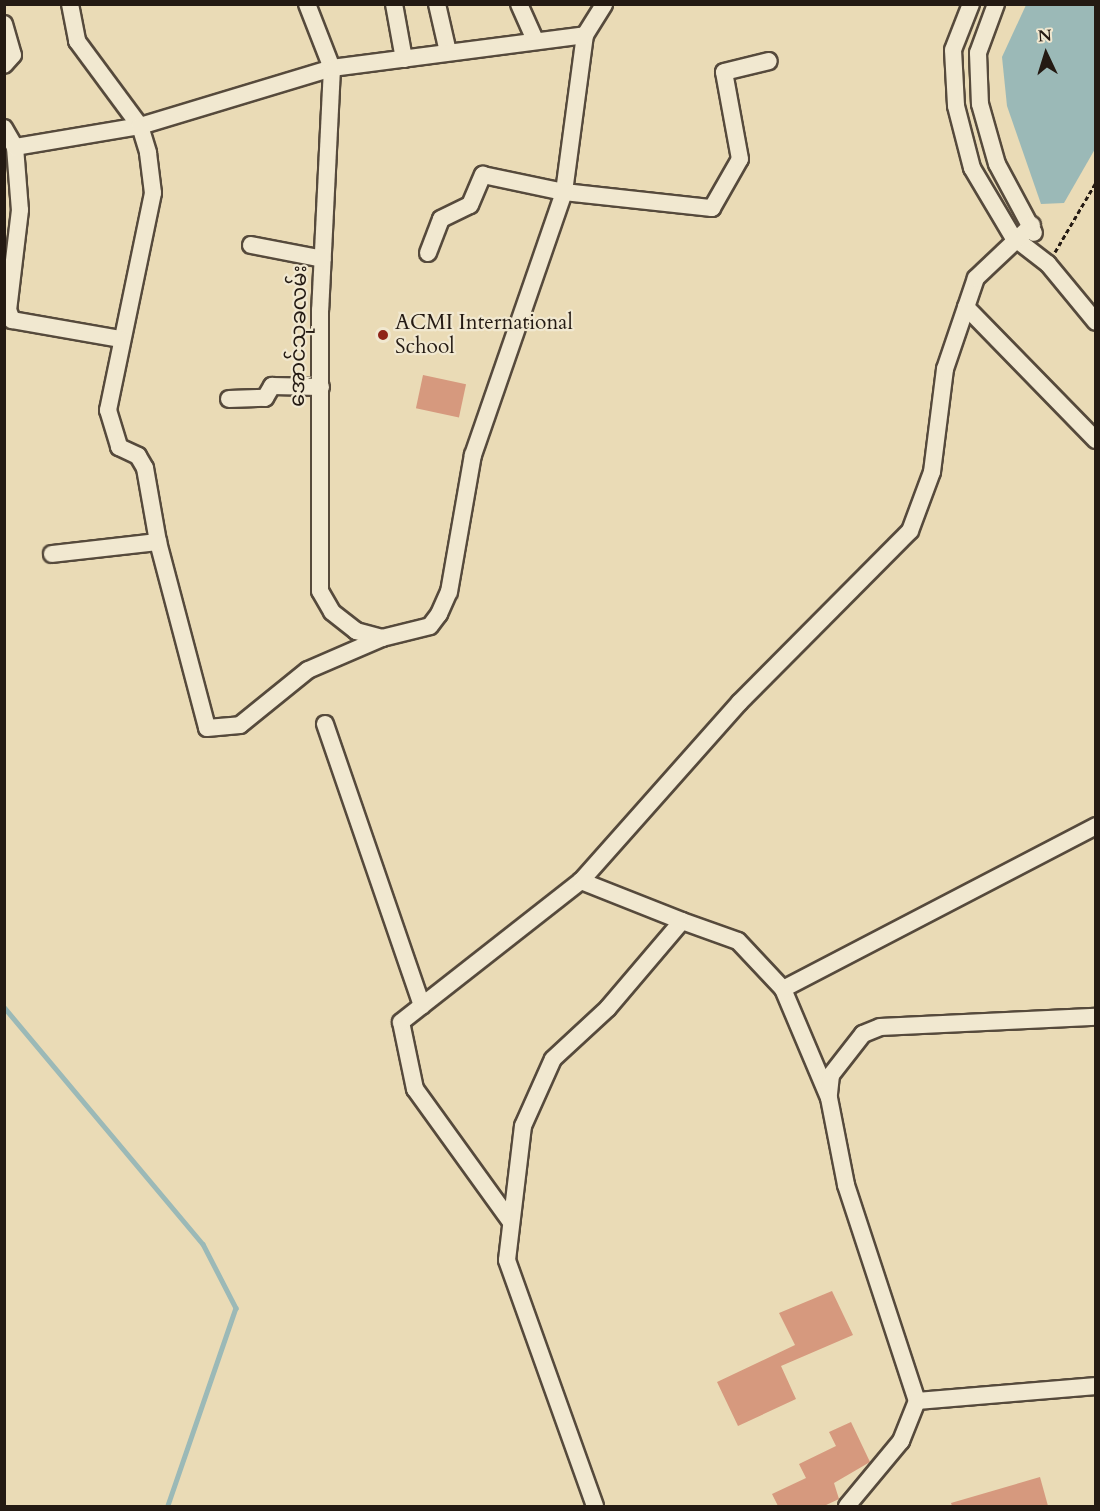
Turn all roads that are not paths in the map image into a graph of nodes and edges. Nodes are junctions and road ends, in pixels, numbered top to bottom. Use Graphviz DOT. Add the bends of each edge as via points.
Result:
graph roads {
  1 [pos="70,4"];
  2 [pos="307,4"];
  3 [pos="394,4"];
  4 [pos="437,4"];
  5 [pos="519,4"];
  6 [pos="604,4"];
  7 [pos="971,4"];
  8 [pos="996,4"];
  9 [pos="4,24"];
  10 [pos="585,35"];
  11 [pos="535,40"];
  12 [pos="448,52"];
  13 [pos="404,59"];
  14 [pos="769,62"];
  15 [pos="4,65"];
  16 [pos="332,68"];
  17 [pos="140,126"];
  18 [pos="4,128"];
  19 [pos="15,147"];
  20 [pos="564,192"];
  21 [pos="1032,225"];
  22 [pos="1013,237"];
  23 [pos="251,245"];
  24 [pos="428,253"];
  25 [pos="1042,258"];
  26 [pos="323,259"];
  27 [pos="966,307"];
  28 [pos="1095,322"];
  29 [pos="120,339"];
  30 [pos="321,387"];
  31 [pos="229,399"];
  32 [pos="1095,440"];
  33 [pos="158,542"];
  34 [pos="52,554"];
  35 [pos="382,638"];
  36 [pos="325,724"];
  37 [pos="1095,826"];
  38 [pos="581,880"];
  39 [pos="682,921"];
  40 [pos="783,989"];
  41 [pos="422,1006"];
  42 [pos="1095,1017"];
  43 [pos="829,1098"];
  44 [pos="511,1222"];
  45 [pos="1095,1386"];
  46 [pos="917,1401"];
  47 [pos="595,1506"];
  48 [pos="847,1506"];
  1 -- 17 [label="street" via="77,41"];
  2 -- 16 [label="street, အောင်သုခလမ်း"];
  3 -- 13 [label="street"];
  4 -- 12 [label="street"];
  5 -- 11 [label="street"];
  6 -- 10 [label="street"];
  7 -- 22 [label="street" via="953,50 956,106 972,168"];
  8 -- 21 [label="street" via="978,53 980,104 997,164"];
  9 -- 15 [label="street" via="13,55"];
  10 -- 11 [label="street"];
  10 -- 20 [label="street"];
  11 -- 12 [label="street"];
  12 -- 13 [label="street"];
  13 -- 16 [label="street"];
  14 -- 20 [label="street" via="724,72 740,159 712,208"];
  16 -- 17 [label="street"];
  16 -- 26 [label="street, အောင်သုခလမ်း"];
  17 -- 19 [label="street"];
  17 -- 29 [label="street" via="153,193"];
  18 -- 19 [label="street"];
  19 -- 29 [label="street" via="20,210 8,310 12,320"];
  20 -- 24 [label="street" via="483,175 470,205 441,219"];
  20 -- 35 [label="street" via="473,455 449,591 430,626"];
  21 -- 22 [label="street"];
  21 -- 25 [label="street"];
  22 -- 25 [label="street"];
  22 -- 27 [label="street" via="976,278"];
  23 -- 26 [label="street"];
  25 -- 28 [label="street"];
  26 -- 30 [label="street, အောင်သုခလမ်း"];
  27 -- 32 [label="street"];
  27 -- 38 [label="street" via="945,369 932,472 910,531 740,702"];
  29 -- 33 [label="street" via="108,410 111,428 120,447 138,456 145,468"];
  30 -- 31 [label="street" via="272,386 265,398"];
  30 -- 35 [label="street, အောင်သုခလမ်း" via="320,591 332,612 356,631"];
  33 -- 34 [label="street"];
  33 -- 35 [label="street" via="207,728 240,725 308,670"];
  36 -- 41 [label="street"];
  37 -- 40 [label="street"];
  38 -- 39 [label="street"];
  38 -- 41 [label="street"];
  39 -- 40 [label="street" via="738,941"];
  39 -- 44 [label="street" via="608,1008 553,1059 523,1126"];
  40 -- 43 [label="street"];
  41 -- 44 [label="street" via="401,1022 415,1089"];
  42 -- 43 [label="street" via="880,1026 863,1034 831,1075"];
  43 -- 46 [label="street" via="846,1185"];
  44 -- 47 [label="street" via="507,1260"];
  45 -- 46 [label="street"];
  46 -- 48 [label="street" via="901,1441"];
}
